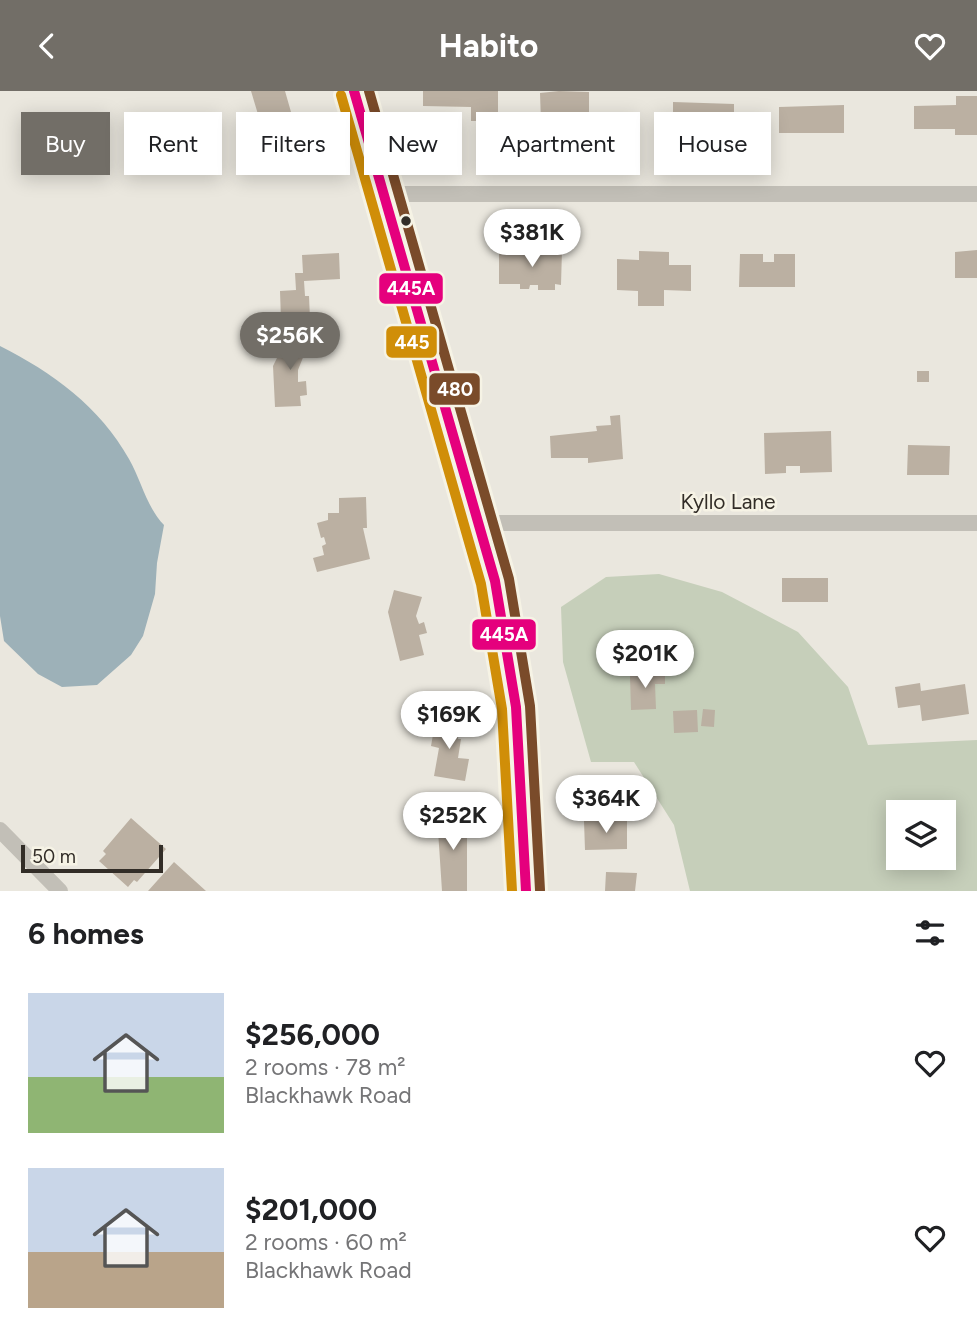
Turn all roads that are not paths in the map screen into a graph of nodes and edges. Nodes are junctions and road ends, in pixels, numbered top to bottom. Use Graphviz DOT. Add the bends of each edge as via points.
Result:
graph roads {
  1 [pos="354,91"];
  2 [pos="384,194"];
  3 [pos="977,194"];
  4 [pos="480,523"];
  5 [pos="977,523"];
  6 [pos="0,829"];
  7 [pos="60,891"];
  8 [pos="526,891"];
  1 -- 2 [label="street"];
  2 -- 3 [label="street"];
  2 -- 4 [label="street"];
  4 -- 5 [label="street, Kyllo Lane"];
  4 -- 8 [label="street" via="512,676"];
  6 -- 7 [label="street"];
}
